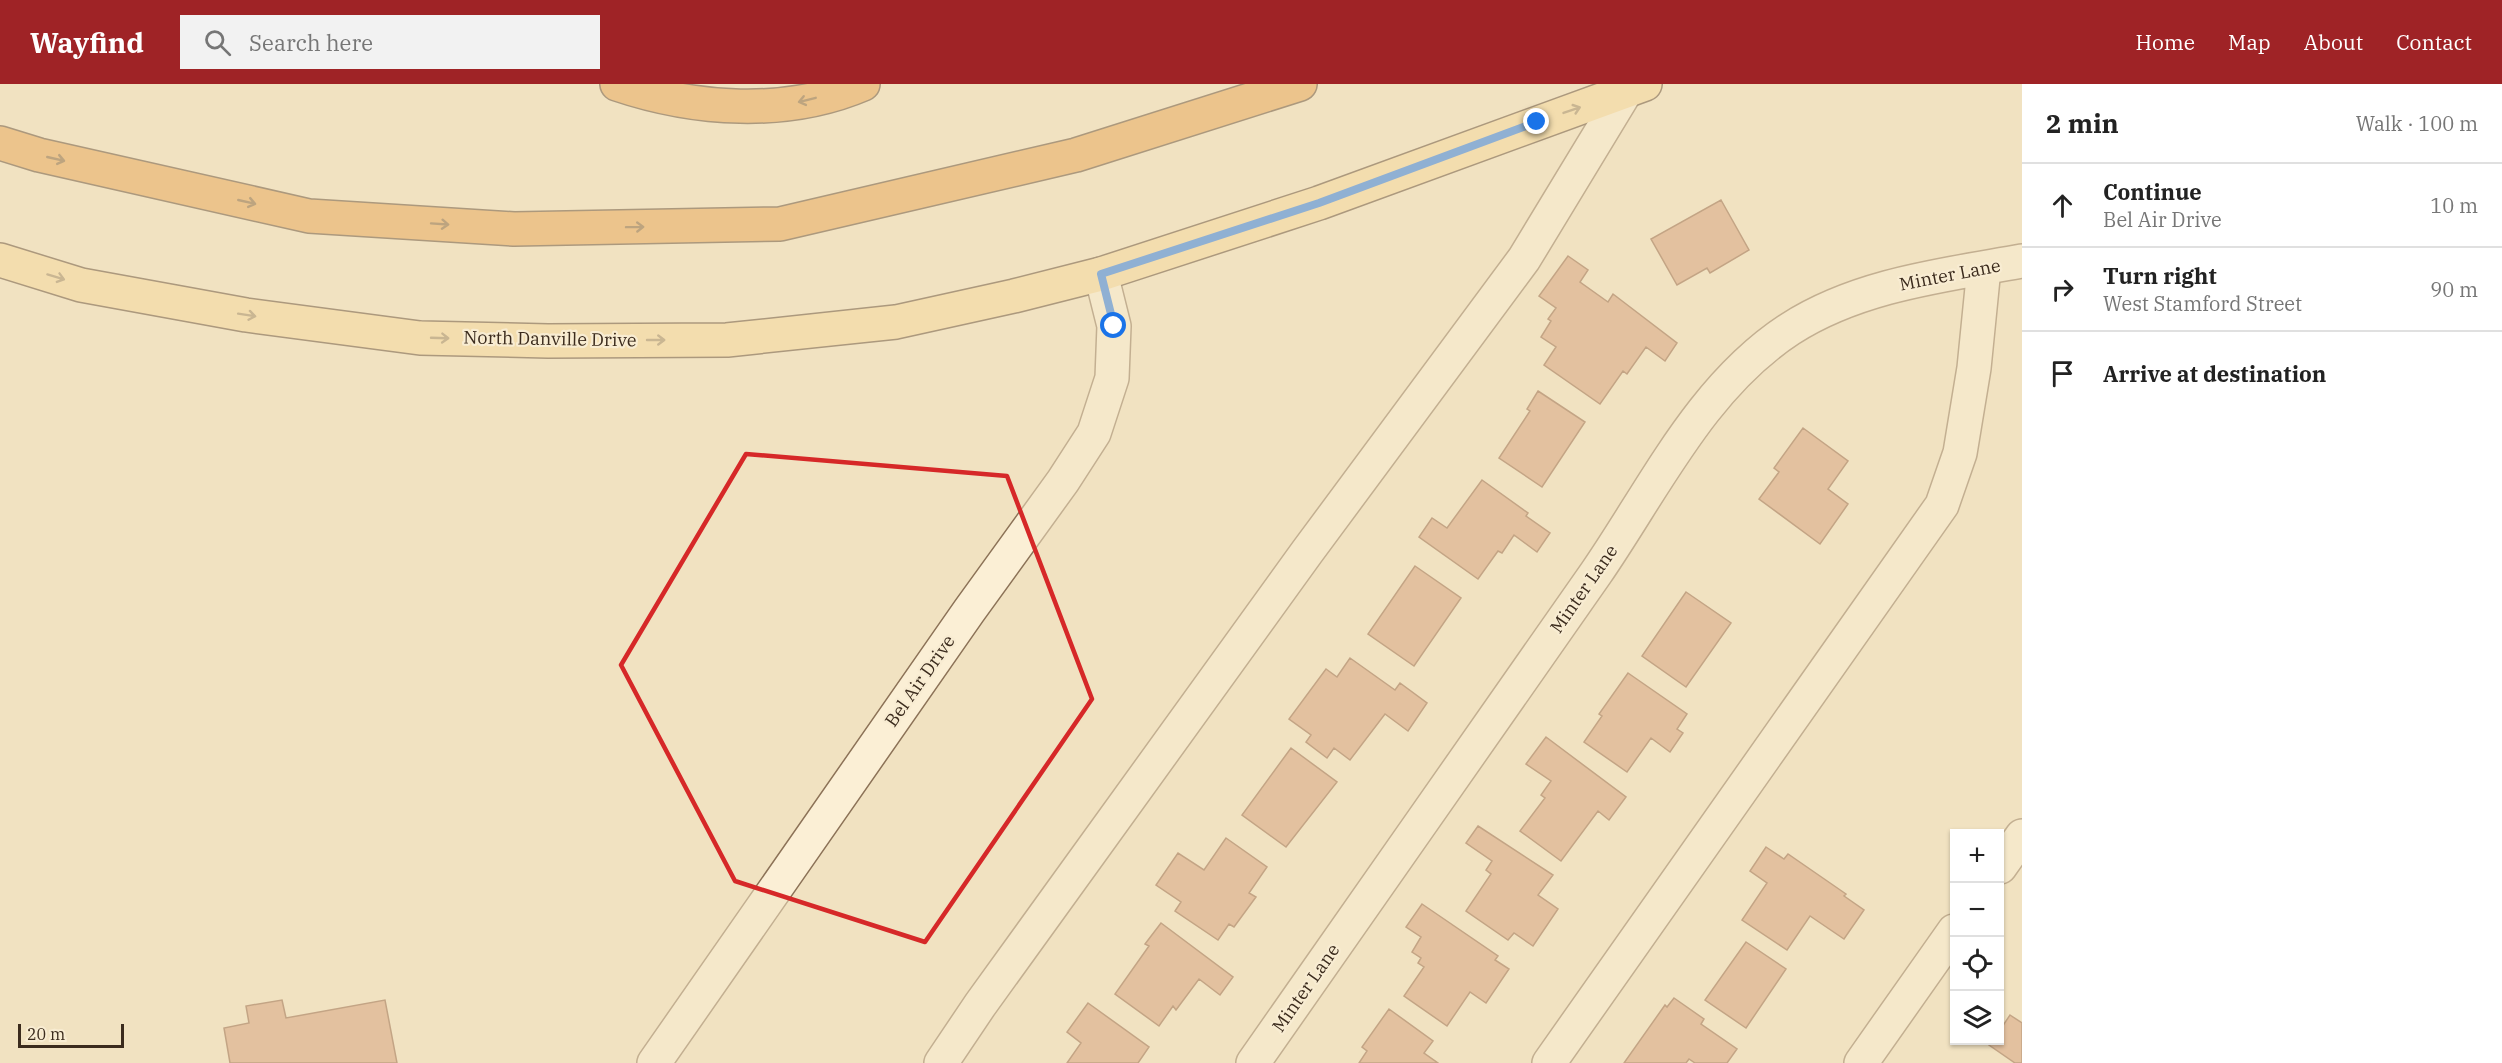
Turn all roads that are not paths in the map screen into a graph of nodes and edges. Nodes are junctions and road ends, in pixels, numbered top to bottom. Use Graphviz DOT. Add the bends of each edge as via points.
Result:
graph roads {
  1 [pos="617,84"];
  2 [pos="863,84"];
  3 [pos="1300,84"];
  4 [pos="1636,87"];
  5 [pos="0,143"];
  6 [pos="0,260"];
  7 [pos="2022,261"];
  8 [pos="1984,268"];
  9 [pos="1101,274"];
  10 [pos="2022,836"];
  11 [pos="2004,861"];
  12 [pos="1950,937"];
  13 [pos="654,1063"];
  14 [pos="941,1063"];
  15 [pos="1253,1063"];
  16 [pos="1549,1063"];
  17 [pos="1861,1063"];
  2 -- 1 [label="highway, one-way" via="796,103 732,107 655,97"];
  5 -- 3 [label="highway, one-way" via="309,216 514,229 780,224 1076,155"];
  9 -- 4 [label="main road, North Danville Drive, one-way" via="1319,203"];
  4 -- 14 [label="street" via="1524,259 1307,552"];
  6 -- 9 [label="main road, North Danville Drive, one-way" via="81,285 246,315 420,338 548,341 727,340 896,321"];
  7 -- 8 [label="street, Minter Lane"];
  8 -- 15 [label="street, Minter Lane" via="1900,284 1834,306 1789,329 1748,363 1710,403 1608,556"];
  8 -- 16 [label="street" via="1960,453 1942,505"];
  9 -- 13 [label="street, Bel Air Drive" via="1114,326 1112,378 1094,433"];
  10 -- 11 [label="street"];
  12 -- 17 [label="street"];
}
